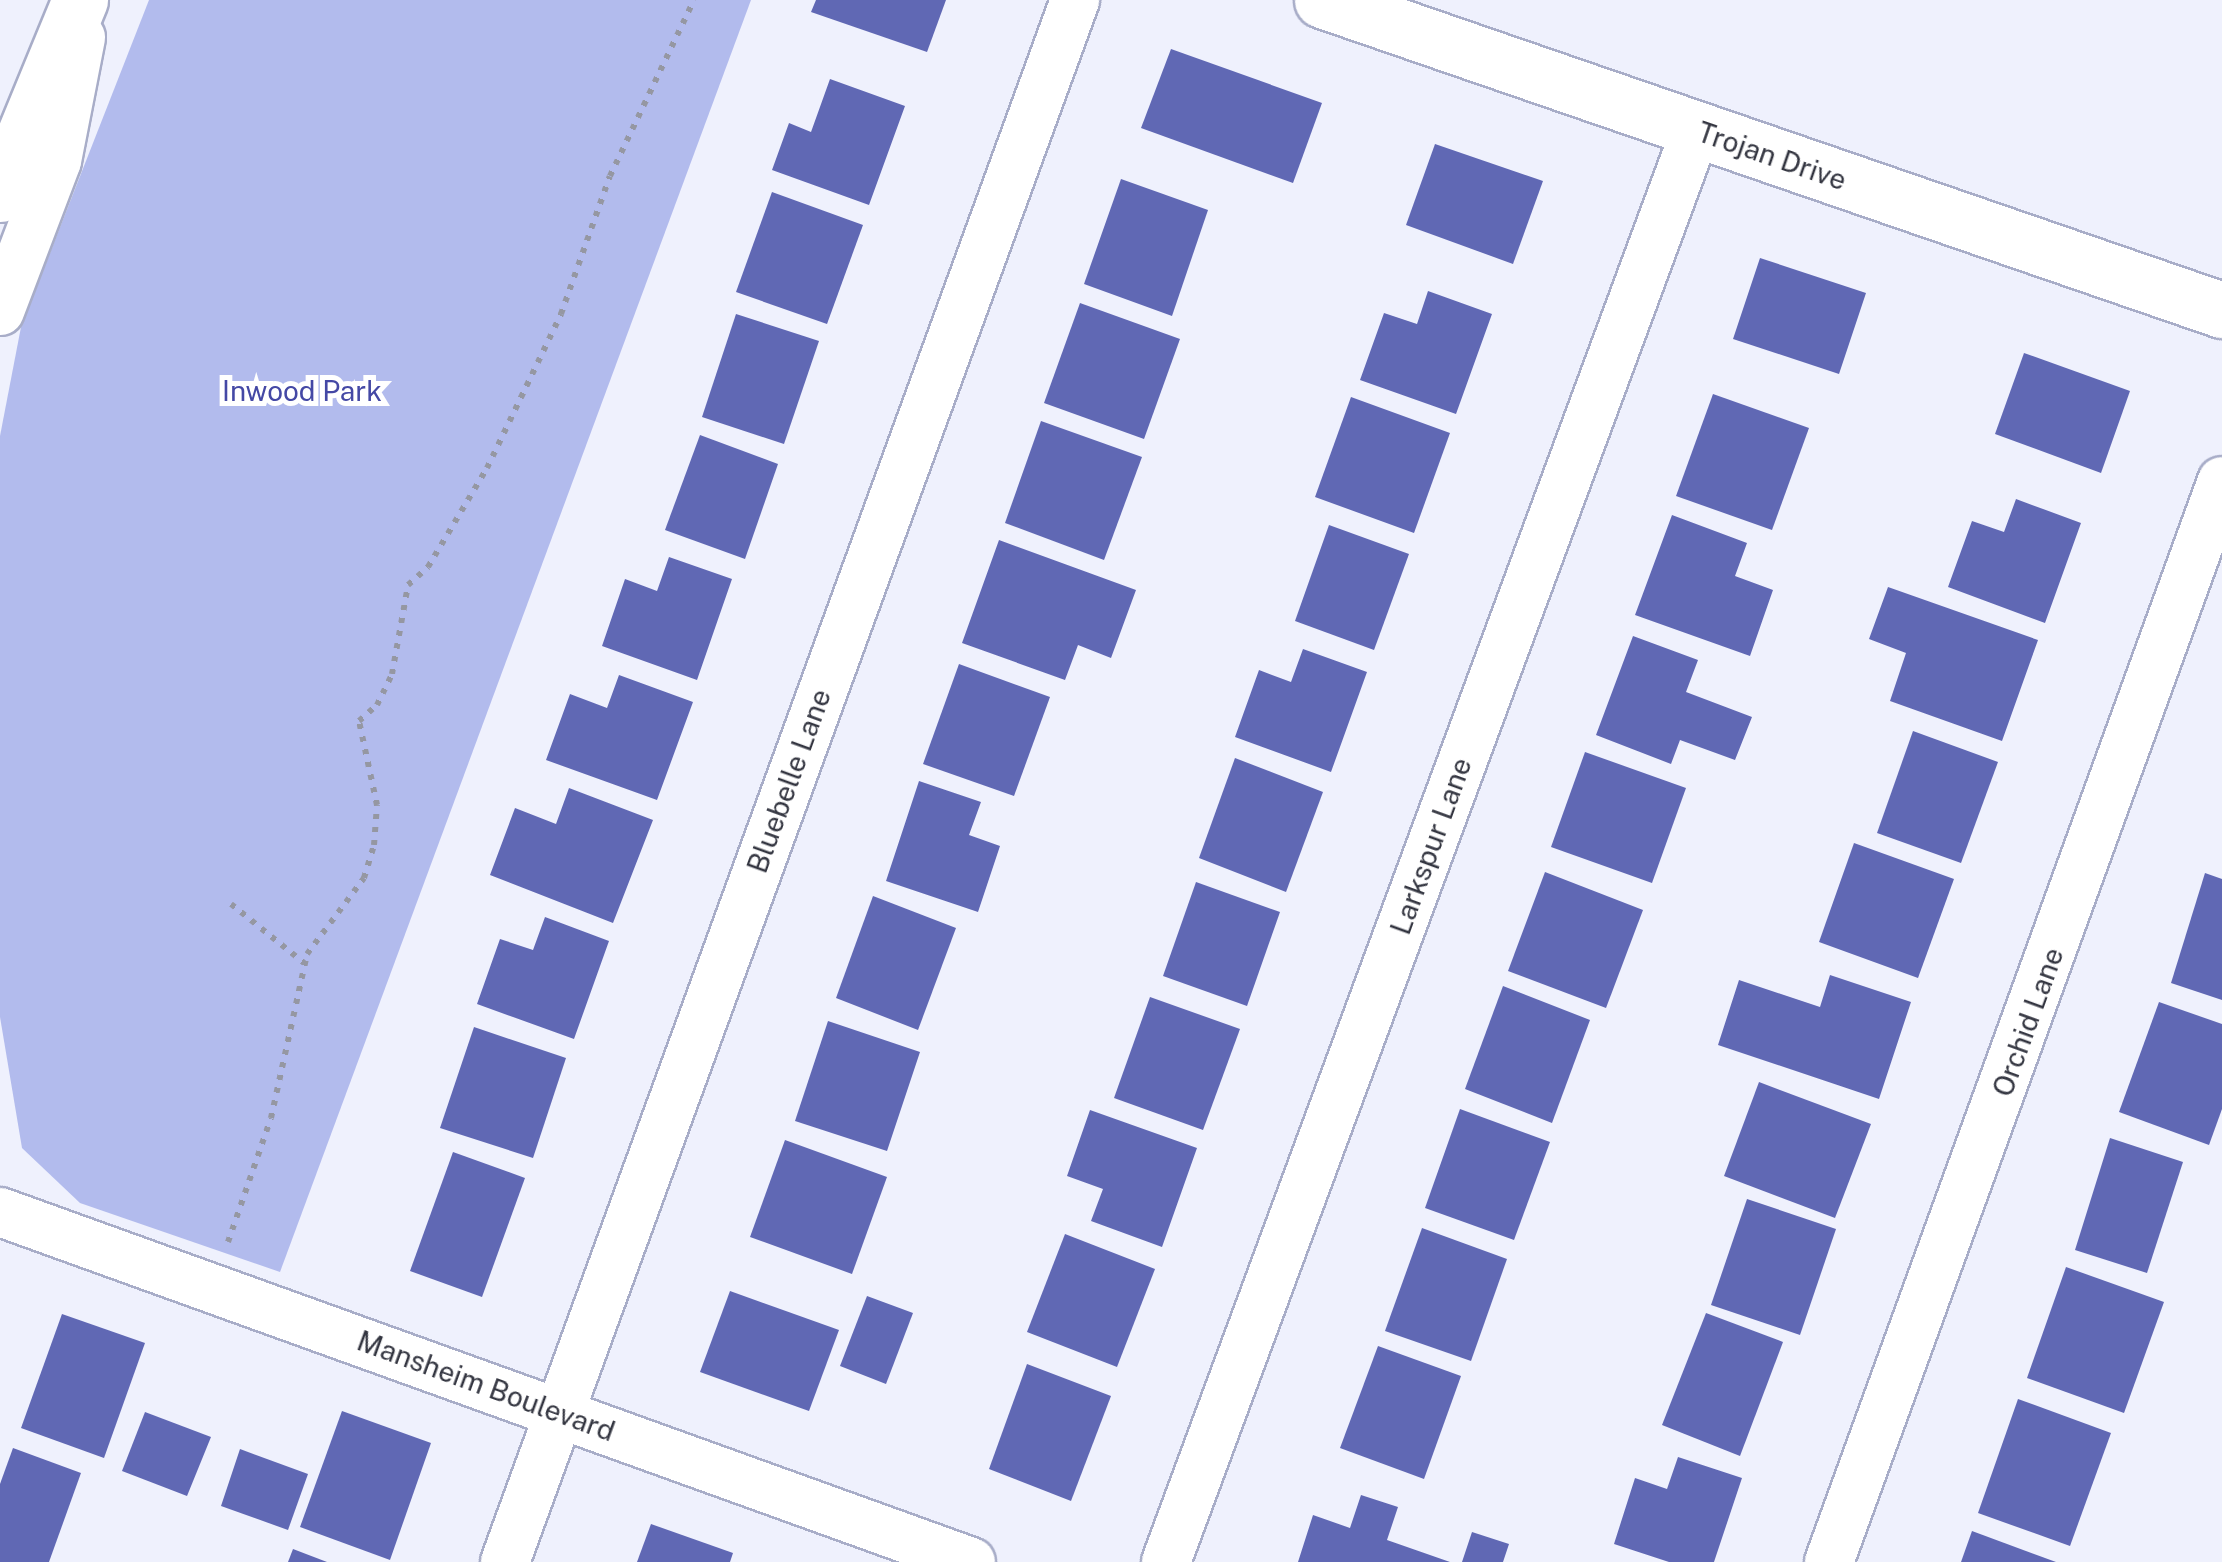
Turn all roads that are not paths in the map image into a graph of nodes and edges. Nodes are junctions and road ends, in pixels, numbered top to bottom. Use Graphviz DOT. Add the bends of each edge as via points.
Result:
graph roads {
  1 [pos="84,0"];
  2 [pos="1075,0"];
  3 [pos="1322,0"];
  4 [pos="1696,130"];
  5 [pos="0,194"];
  6 [pos="0,310"];
  7 [pos="2222,310"];
  8 [pos="2222,481"];
  9 [pos="0,1212"];
  10 [pos="558,1412"];
  11 [pos="505,1562"];
  12 [pos="971,1562"];
  13 [pos="1166,1562"];
  14 [pos="1829,1562"];
  1 -- 5 [label="street"];
  1 -- 6 [label="street" via="57,160"];
  2 -- 10 [label="street, Bluebelle Lane"];
  3 -- 4 [label="street, Trojan Drive"];
  4 -- 7 [label="street, Trojan Drive"];
  4 -- 13 [label="street, Larkspur Lane"];
  8 -- 14 [label="street, Orchid Lane"];
  9 -- 10 [label="street, Mansheim Boulevard"];
  10 -- 11 [label="street, Bluebelle Lane"];
  10 -- 12 [label="street, Mansheim Boulevard"];
}
